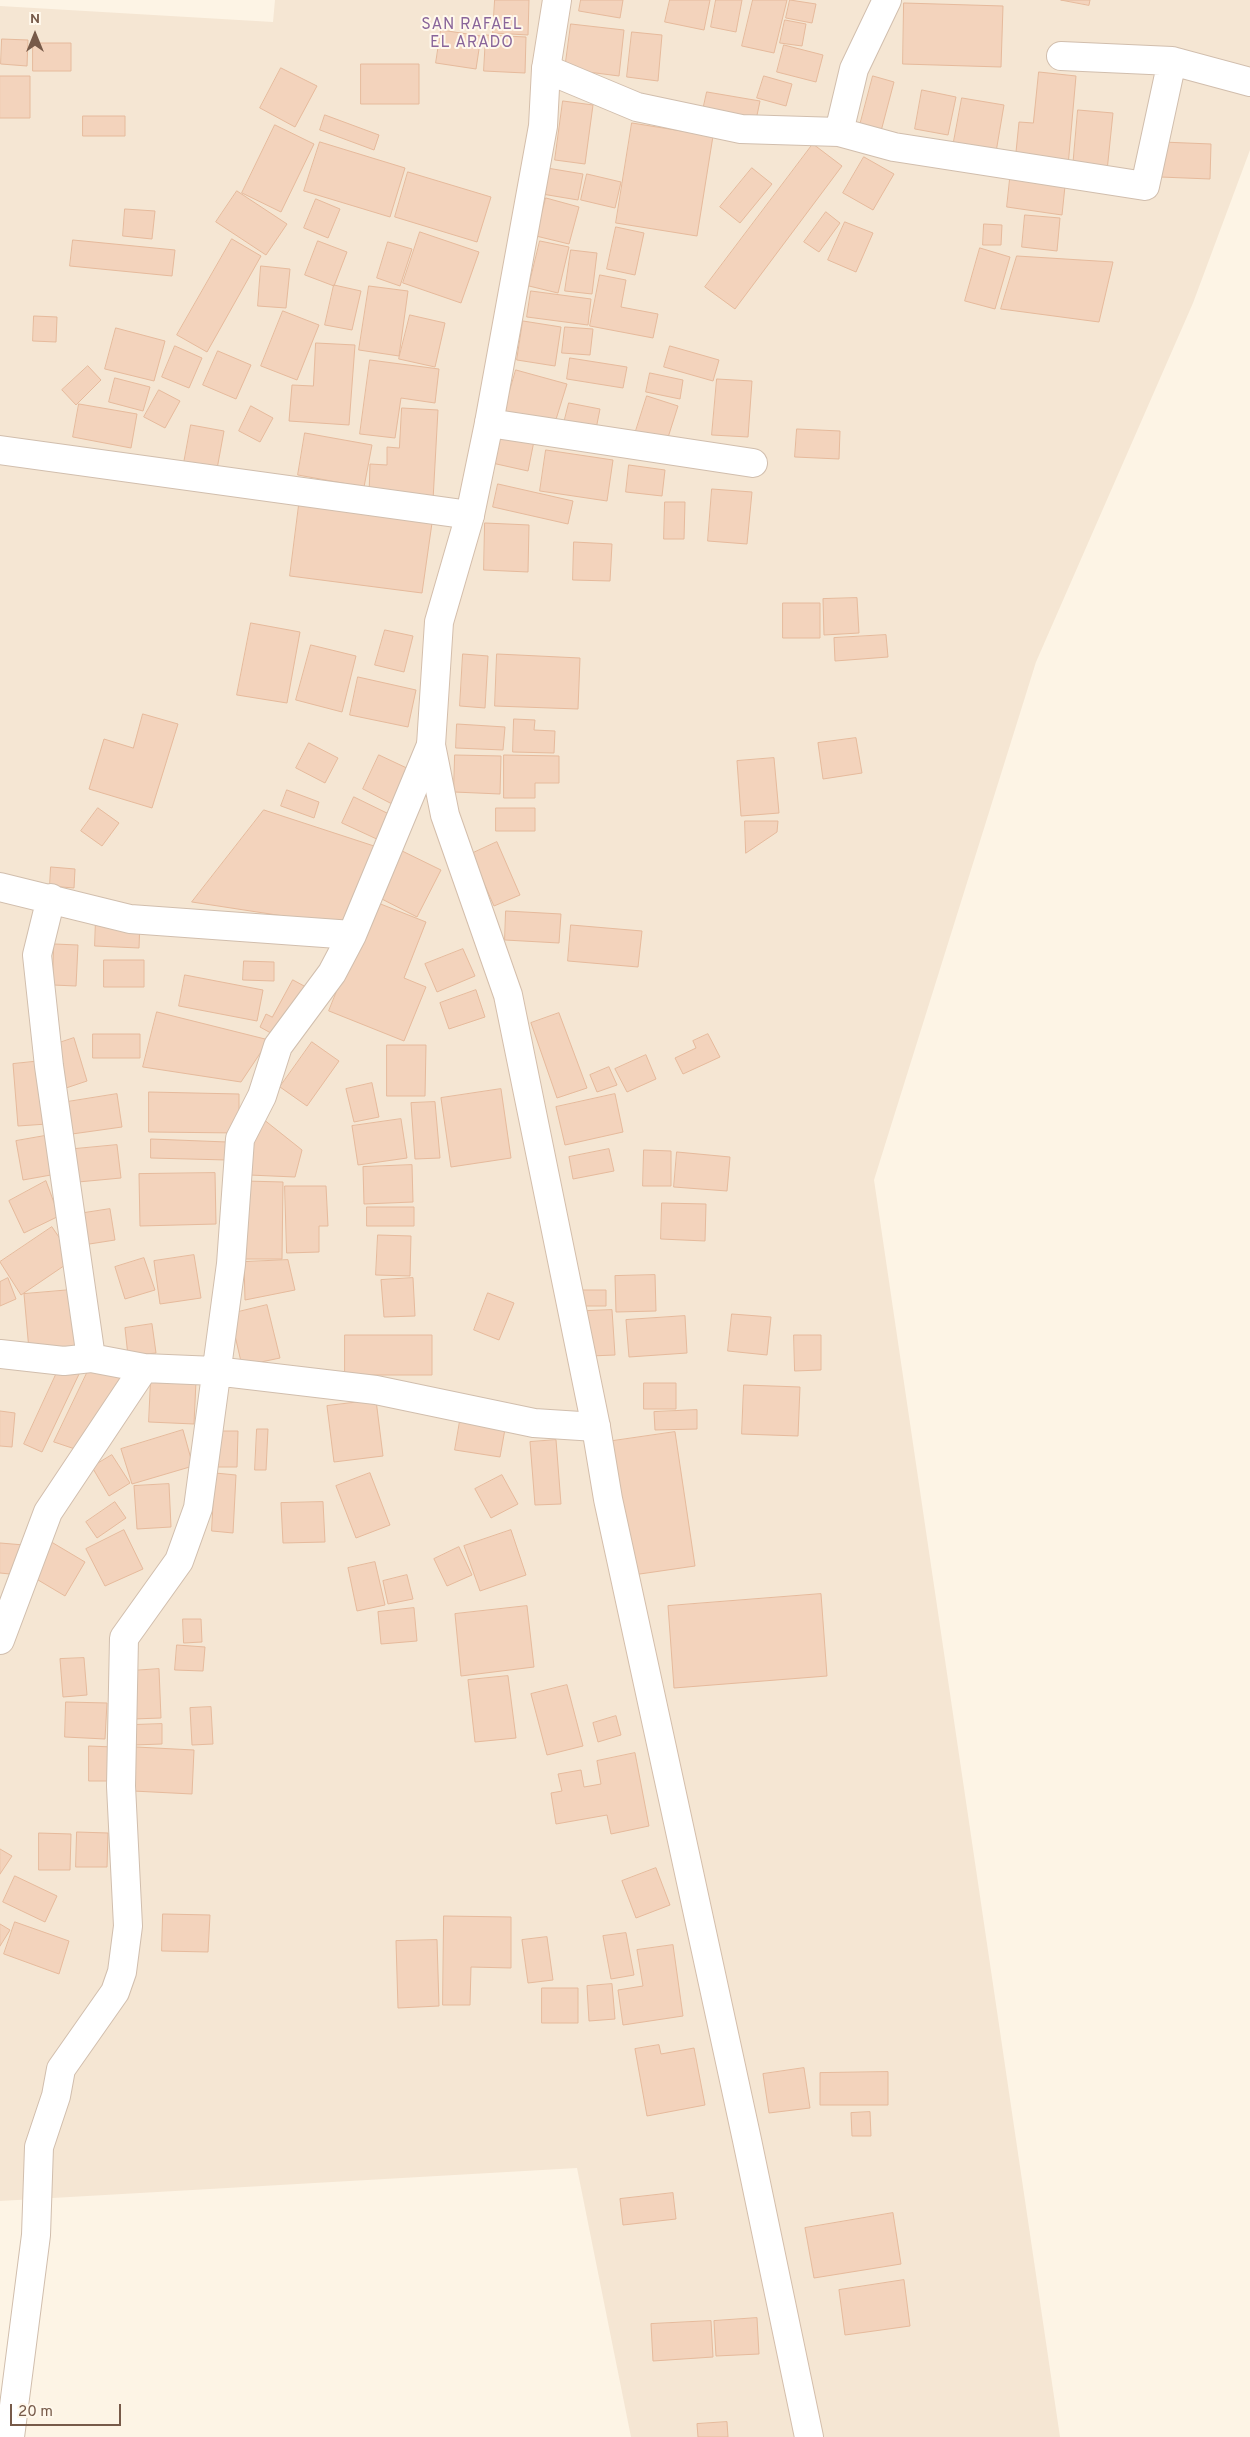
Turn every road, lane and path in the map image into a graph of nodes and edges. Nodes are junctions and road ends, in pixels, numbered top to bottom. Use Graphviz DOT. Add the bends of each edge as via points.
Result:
graph roads {
  1 [pos="557,0"];
  2 [pos="887,0"];
  3 [pos="1061,56"];
  4 [pos="1172,61"];
  5 [pos="546,69"];
  6 [pos="1250,82"];
  7 [pos="839,132"];
  8 [pos="489,422"];
  9 [pos="0,451"];
  10 [pos="753,463"];
  11 [pos="470,515"];
  12 [pos="431,745"];
  13 [pos="0,887"];
  14 [pos="51,898"];
  15 [pos="352,935"];
  16 [pos="0,1354"];
  17 [pos="91,1358"];
  18 [pos="144,1368"];
  19 [pos="215,1371"];
  20 [pos="596,1427"];
  21 [pos="0,1640"];
  22 [pos="10,2437"];
  23 [pos="809,2437"];
  1 -- 5 [label="street"];
  2 -- 7 [label="street" via="854,69"];
  3 -- 4 [label="street"];
  4 -- 6 [label="street"];
  4 -- 7 [label="street" via="1145,186 894,147"];
  5 -- 7 [label="street" via="637,107 741,129"];
  5 -- 8 [label="street" via="543,126"];
  8 -- 10 [label="street"];
  8 -- 11 [label="street"];
  9 -- 11 [label="street"];
  11 -- 12 [label="street" via="439,622"];
  12 -- 15 [label="street"];
  12 -- 20 [label="street" via="445,815 508,995"];
  13 -- 14 [label="street"];
  14 -- 15 [label="street" via="130,918"];
  14 -- 17 [label="street" via="37,955 49,1066"];
  15 -- 19 [label="street" via="332,973 278,1046 262,1096 240,1139 231,1264"];
  16 -- 17 [label="street" via="64,1361"];
  17 -- 18 [label="street"];
  18 -- 19 [label="street"];
  18 -- 21 [label="street" via="48,1512"];
  19 -- 20 [label="street" via="376,1390 534,1422"];
  19 -- 22 [label="street" via="198,1508 179,1561 124,1638 121,1786 127,1935 122,1972 115,1992 61,2069 56,2096 39,2147 36,2235"];
  20 -- 23 [label="street" via="608,1499"];
}
